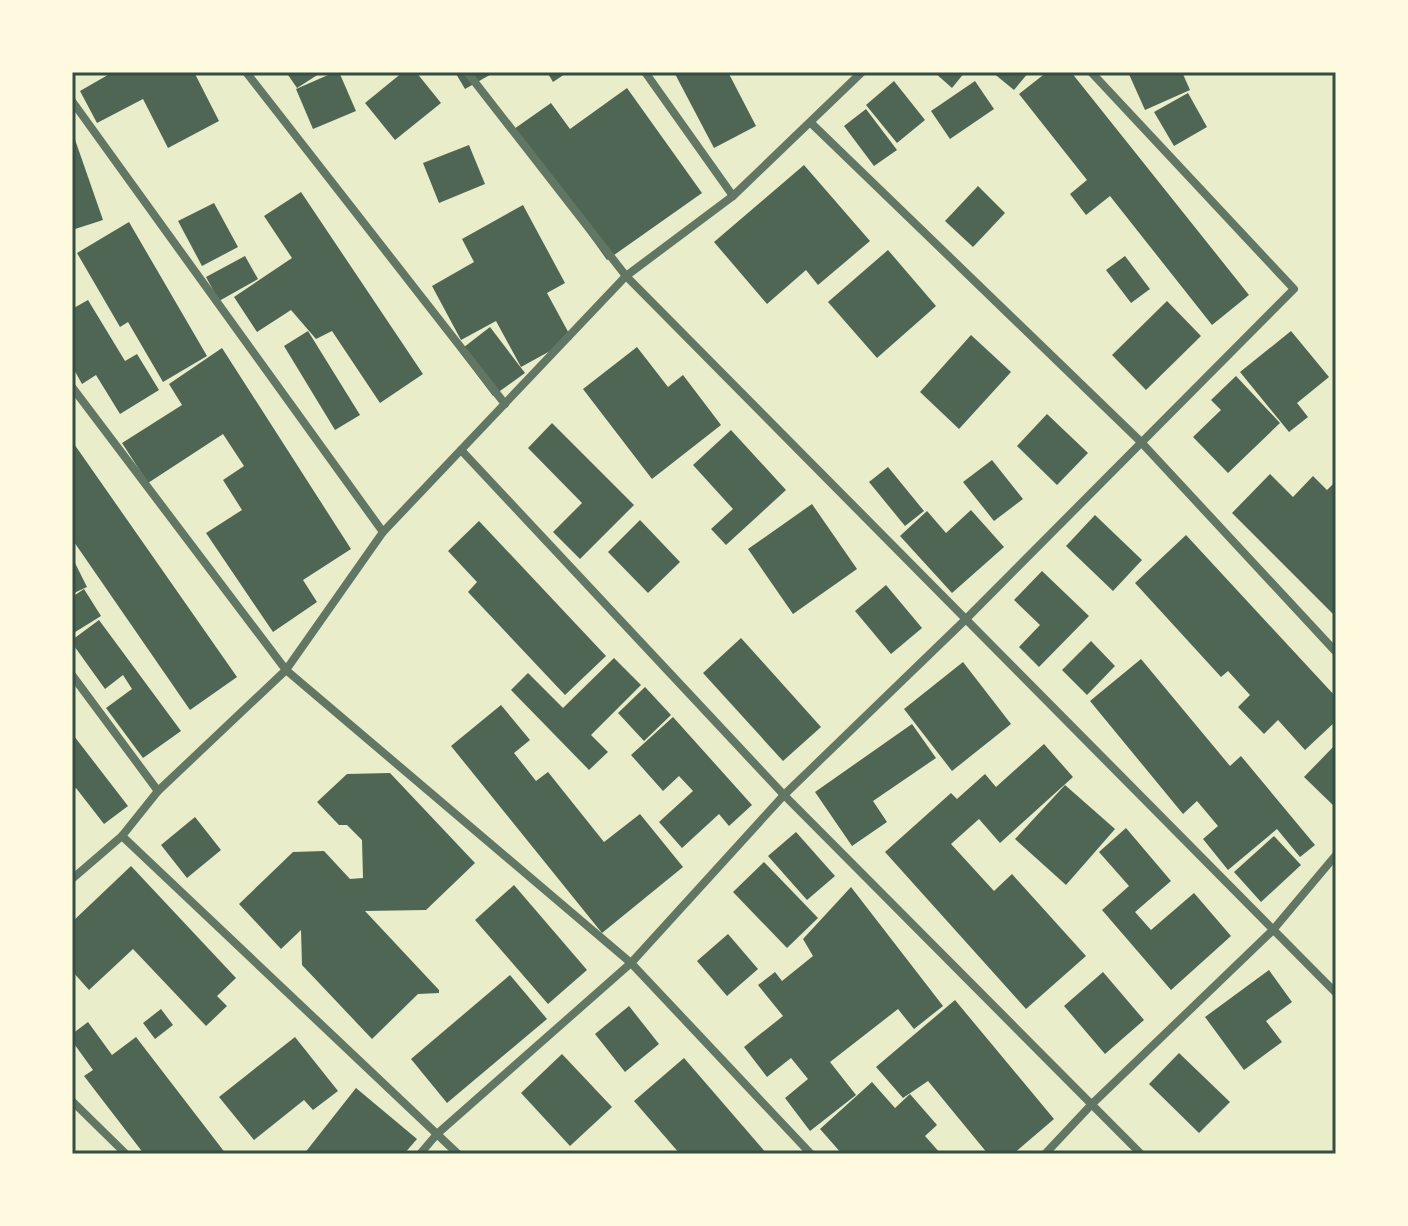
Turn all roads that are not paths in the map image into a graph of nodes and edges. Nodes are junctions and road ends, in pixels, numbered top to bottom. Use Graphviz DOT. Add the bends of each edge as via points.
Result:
graph roads {
  1 [pos="246,72"];
  2 [pos="467,72"];
  3 [pos="645,72"];
  4 [pos="862,72"];
  5 [pos="1091,72"];
  6 [pos="72,101"];
  7 [pos="811,123"];
  8 [pos="733,196"];
  9 [pos="626,276"];
  10 [pos="72,387"];
  11 [pos="505,404"];
  12 [pos="1140,441"];
  13 [pos="461,450"];
  14 [pos="383,532"];
  15 [pos="965,620"];
  16 [pos="1336,652"];
  17 [pos="286,670"];
  18 [pos="72,675"];
  19 [pos="158,791"];
  20 [pos="784,795"];
  21 [pos="122,836"];
  22 [pos="1336,855"];
  23 [pos="72,879"];
  24 [pos="1273,930"];
  25 [pos="631,963"];
  26 [pos="1336,993"];
  27 [pos="72,1101"];
  28 [pos="1092,1104"];
  29 [pos="437,1134"];
  30 [pos="126,1154"];
  31 [pos="420,1154"];
  32 [pos="458,1154"];
  33 [pos="811,1154"];
  34 [pos="1045,1154"];
  35 [pos="1141,1154"];
  1 -- 11 [label="street"];
  2 -- 9 [label="street"];
  3 -- 8 [label="street"];
  4 -- 7 [label="street"];
  5 -- 12 [label="street" via="1294,289"];
  6 -- 14 [label="street"];
  7 -- 8 [label="street"];
  7 -- 12 [label="street"];
  8 -- 9 [label="street"];
  9 -- 11 [label="street"];
  9 -- 15 [label="street"];
  10 -- 17 [label="street"];
  11 -- 13 [label="street"];
  12 -- 15 [label="street"];
  12 -- 16 [label="street"];
  13 -- 14 [label="street"];
  13 -- 20 [label="street"];
  14 -- 17 [label="street"];
  15 -- 20 [label="street"];
  15 -- 24 [label="street"];
  17 -- 19 [label="street"];
  17 -- 25 [label="street"];
  18 -- 19 [label="street"];
  19 -- 21 [label="street"];
  20 -- 25 [label="street"];
  20 -- 28 [label="street"];
  21 -- 23 [label="street"];
  21 -- 29 [label="street"];
  22 -- 24 [label="street"];
  24 -- 26 [label="street"];
  24 -- 28 [label="street"];
  25 -- 29 [label="street"];
  25 -- 33 [label="street"];
  27 -- 30 [label="street"];
  28 -- 34 [label="street"];
  28 -- 35 [label="street"];
  29 -- 31 [label="street"];
  29 -- 32 [label="street"];
}
